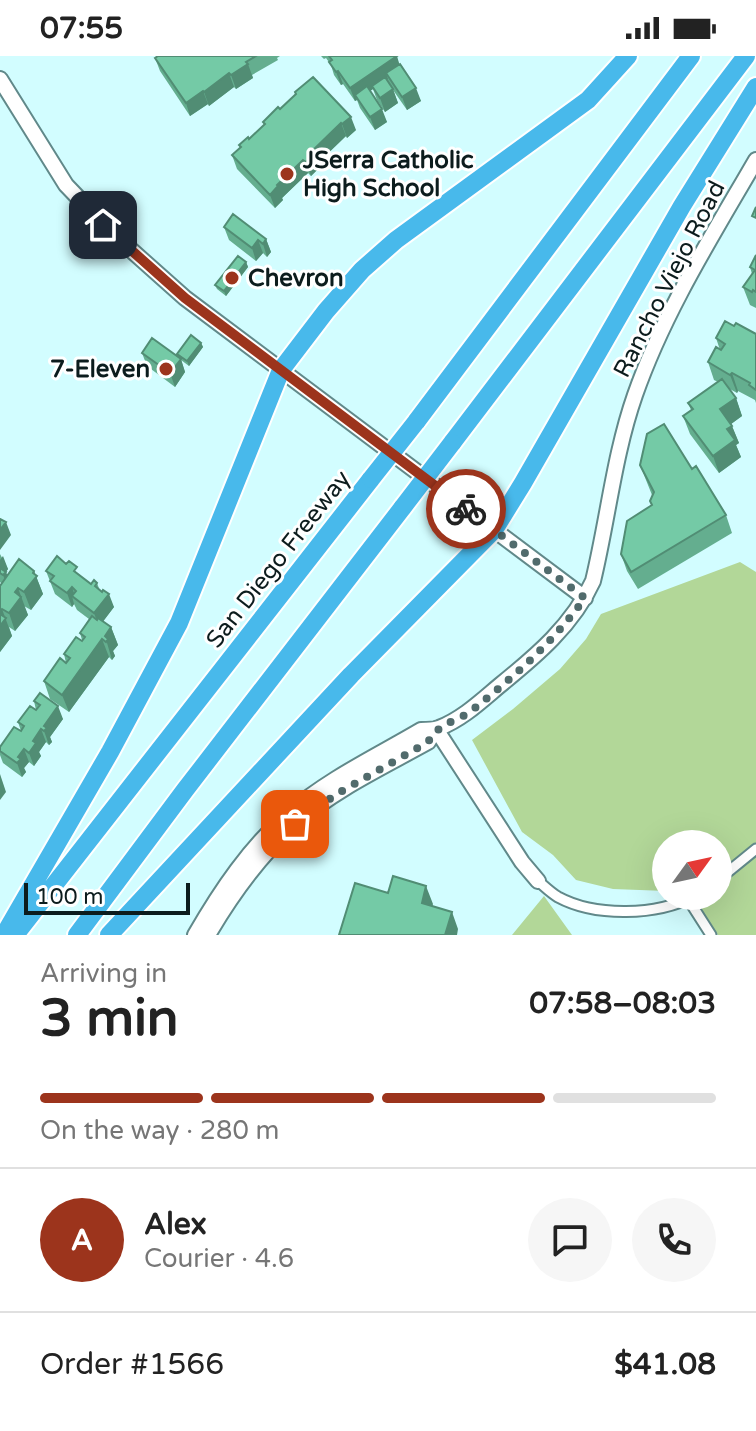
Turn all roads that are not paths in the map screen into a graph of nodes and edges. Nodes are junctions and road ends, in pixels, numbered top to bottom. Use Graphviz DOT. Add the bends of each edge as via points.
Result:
graph roads {
  1 [pos="628,56"];
  2 [pos="691,56"];
  3 [pos="746,56"];
  4 [pos="0,79"];
  5 [pos="756,87"];
  6 [pos="756,160"];
  7 [pos="281,370"];
  8 [pos="494,530"];
  9 [pos="585,598"];
  10 [pos="436,729"];
  11 [pos="756,849"];
  12 [pos="732,869"];
  13 [pos="538,881"];
  14 [pos="652,910"];
  15 [pos="697,910"];
  16 [pos="4,935"];
  17 [pos="15,935"];
  18 [pos="77,935"];
  19 [pos="109,935"];
  20 [pos="195,935"];
  21 [pos="208,935"];
  22 [pos="711,935"];
  1 -- 7 [label="highway" via="588,100 362,270"];
  2 -- 17 [label="highway, San Diego Freeway, bridge" via="416,422"];
  3 -- 18 [label="highway, bridge"];
  4 -- 7 [label="main road" via="66,185 112,233 185,298"];
  5 -- 8 [label="highway"];
  6 -- 9 [label="main road, Rancho Viejo Road" via="682,290 639,383"];
  7 -- 8 [label="main road"];
  7 -- 16 [label="highway" via="179,623"];
  8 -- 9 [label="main road"];
  8 -- 19 [label="highway"];
  9 -- 10 [label="main road, Rancho Viejo Road" via="550,642 516,673 469,713"];
  10 -- 13 [label="main road"];
  10 -- 20 [label="main road, Rancho Viejo Road" via="421,730 289,813 223,888"];
  10 -- 21 [label="main road, Rancho Viejo Road" via="428,742 295,824 262,857"];
  11 -- 12 [label="street"];
  13 -- 14 [label="street" via="558,897 600,910"];
  15 -- 22 [label="street"];
}
